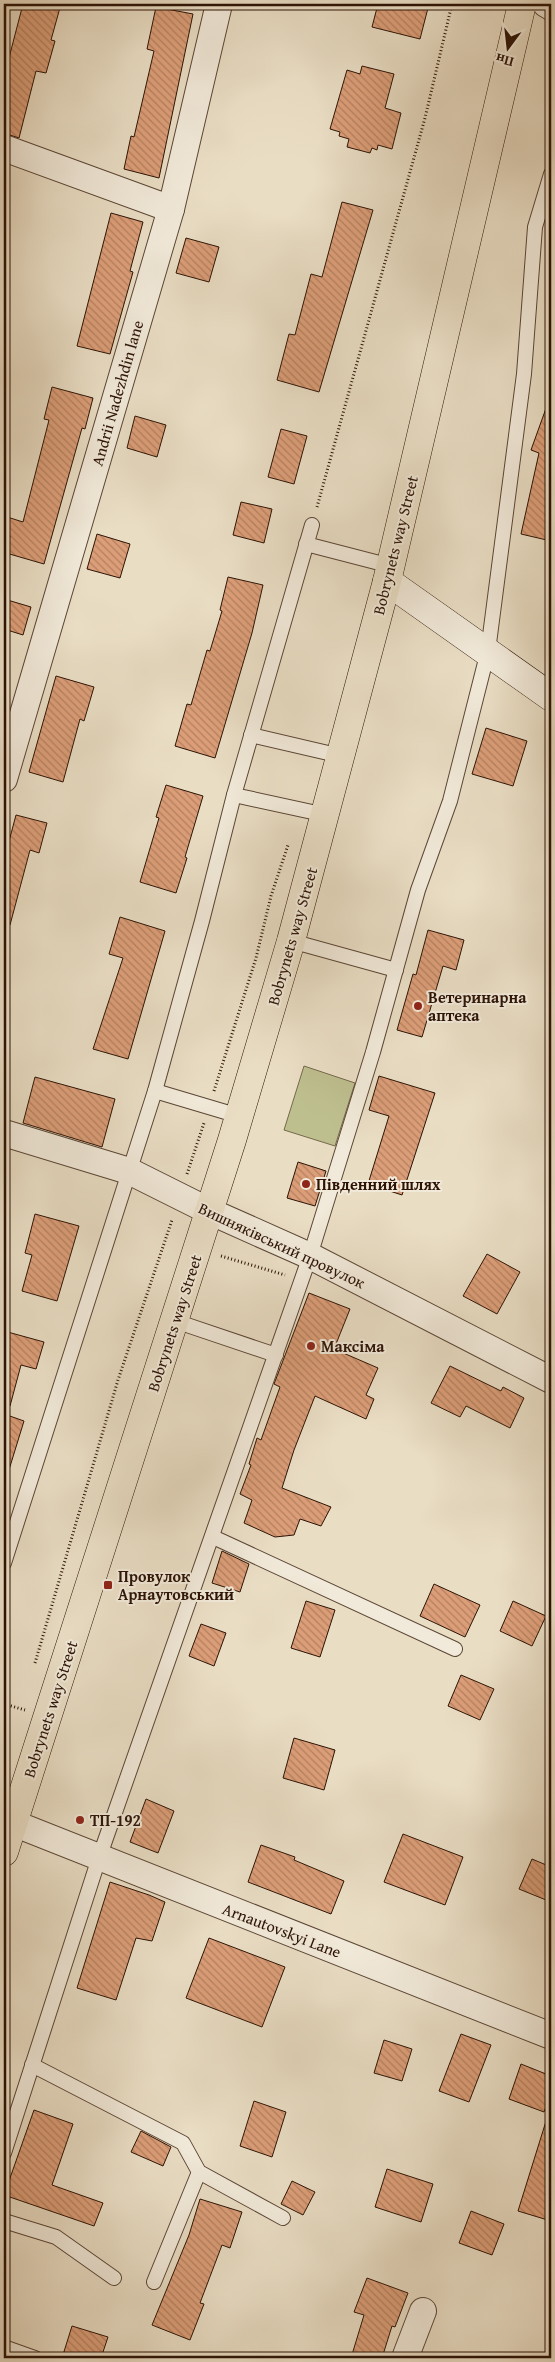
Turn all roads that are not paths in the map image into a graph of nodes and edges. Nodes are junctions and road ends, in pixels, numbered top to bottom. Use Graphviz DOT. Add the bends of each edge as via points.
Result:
graph roads {
  1 [pos="219,4"];
  2 [pos="522,4"];
  3 [pos="546,4"];
  4 [pos="551,7"];
  5 [pos="4,148"];
  6 [pos="551,174"];
  7 [pos="171,209"];
  8 [pos="312,525"];
  9 [pos="306,544"];
  10 [pos="389,574"];
  11 [pos="488,651"];
  12 [pos="551,697"];
  13 [pos="251,735"];
  14 [pos="341,756"];
  15 [pos="4,779"];
  16 [pos="234,795"];
  17 [pos="314,813"];
  18 [pos="291,941"];
  19 [pos="396,970"];
  20 [pos="155,1091"];
  21 [pos="240,1116"];
  22 [pos="4,1133"];
  23 [pos="129,1171"];
  24 [pos="209,1211"];
  25 [pos="306,1268"];
  26 [pos="174,1321"];
  27 [pos="276,1355"];
  28 [pos="551,1380"];
  29 [pos="213,1538"];
  30 [pos="4,1563"];
  31 [pos="454,1649"];
  32 [pos="13,1823"];
  33 [pos="4,1852"];
  34 [pos="100,1858"];
  35 [pos="551,2036"];
  36 [pos="32,2065"];
  37 [pos="4,2153"];
  38 [pos="199,2172"];
  39 [pos="283,2218"];
  40 [pos="4,2221"];
  41 [pos="114,2278"];
  42 [pos="154,2282"];
  43 [pos="423,2311"];
  44 [pos="4,2347"];
  45 [pos="35,2358"];
  46 [pos="405,2358"];
  1 -- 7 [label="street, Andrii Nadezhdin lane"];
  2 -- 10 [label="main road, Bobrynets way Street"];
  3 -- 4 [label="street"];
  5 -- 7 [label="street"];
  6 -- 11 [label="lane" via="535,227 524,374"];
  7 -- 15 [label="street, Andrii Nadezhdin lane"];
  8 -- 9 [label="lane"];
  9 -- 10 [label="lane"];
  9 -- 13 [label="lane"];
  10 -- 11 [label="street"];
  10 -- 14 [label="main road, Bobrynets way Street"];
  11 -- 12 [label="street"];
  11 -- 19 [label="lane" via="450,801 418,890"];
  13 -- 14 [label="lane"];
  13 -- 16 [label="lane"];
  14 -- 17 [label="main road, Bobrynets way Street"];
  16 -- 17 [label="lane"];
  16 -- 20 [label="lane"];
  17 -- 18 [label="main road, Bobrynets way Street"];
  18 -- 19 [label="lane"];
  18 -- 21 [label="main road, Bobrynets way Street"];
  19 -- 25 [label="lane"];
  20 -- 21 [label="lane"];
  20 -- 23 [label="lane"];
  21 -- 24 [label="main road, Bobrynets way Street"];
  22 -- 23 [label="street, Вишняківський провулок"];
  23 -- 24 [label="street, Вишняківський провулок"];
  23 -- 30 [label="lane"];
  24 -- 25 [label="street, Вишняківський провулок"];
  24 -- 26 [label="main road, Bobrynets way Street"];
  25 -- 27 [label="lane"];
  25 -- 28 [label="street, Вишняківський провулок"];
  26 -- 27 [label="lane"];
  26 -- 32 [label="main road, Bobrynets way Street"];
  27 -- 29 [label="lane"];
  29 -- 31 [label="lane"];
  29 -- 34 [label="lane"];
  32 -- 33 [label="main road, Bobrynets way Street"];
  32 -- 34 [label="street, Arnautovskyi Lane"];
  34 -- 35 [label="street, Arnautovskyi Lane"];
  34 -- 36 [label="lane"];
  36 -- 37 [label="lane"];
  36 -- 38 [label="lane" via="183,2144"];
  38 -- 39 [label="lane"];
  38 -- 42 [label="lane"];
  40 -- 41 [label="lane" via="56,2237"];
  43 -- 46 [label="street"];
  44 -- 45 [label="lane"];
}
